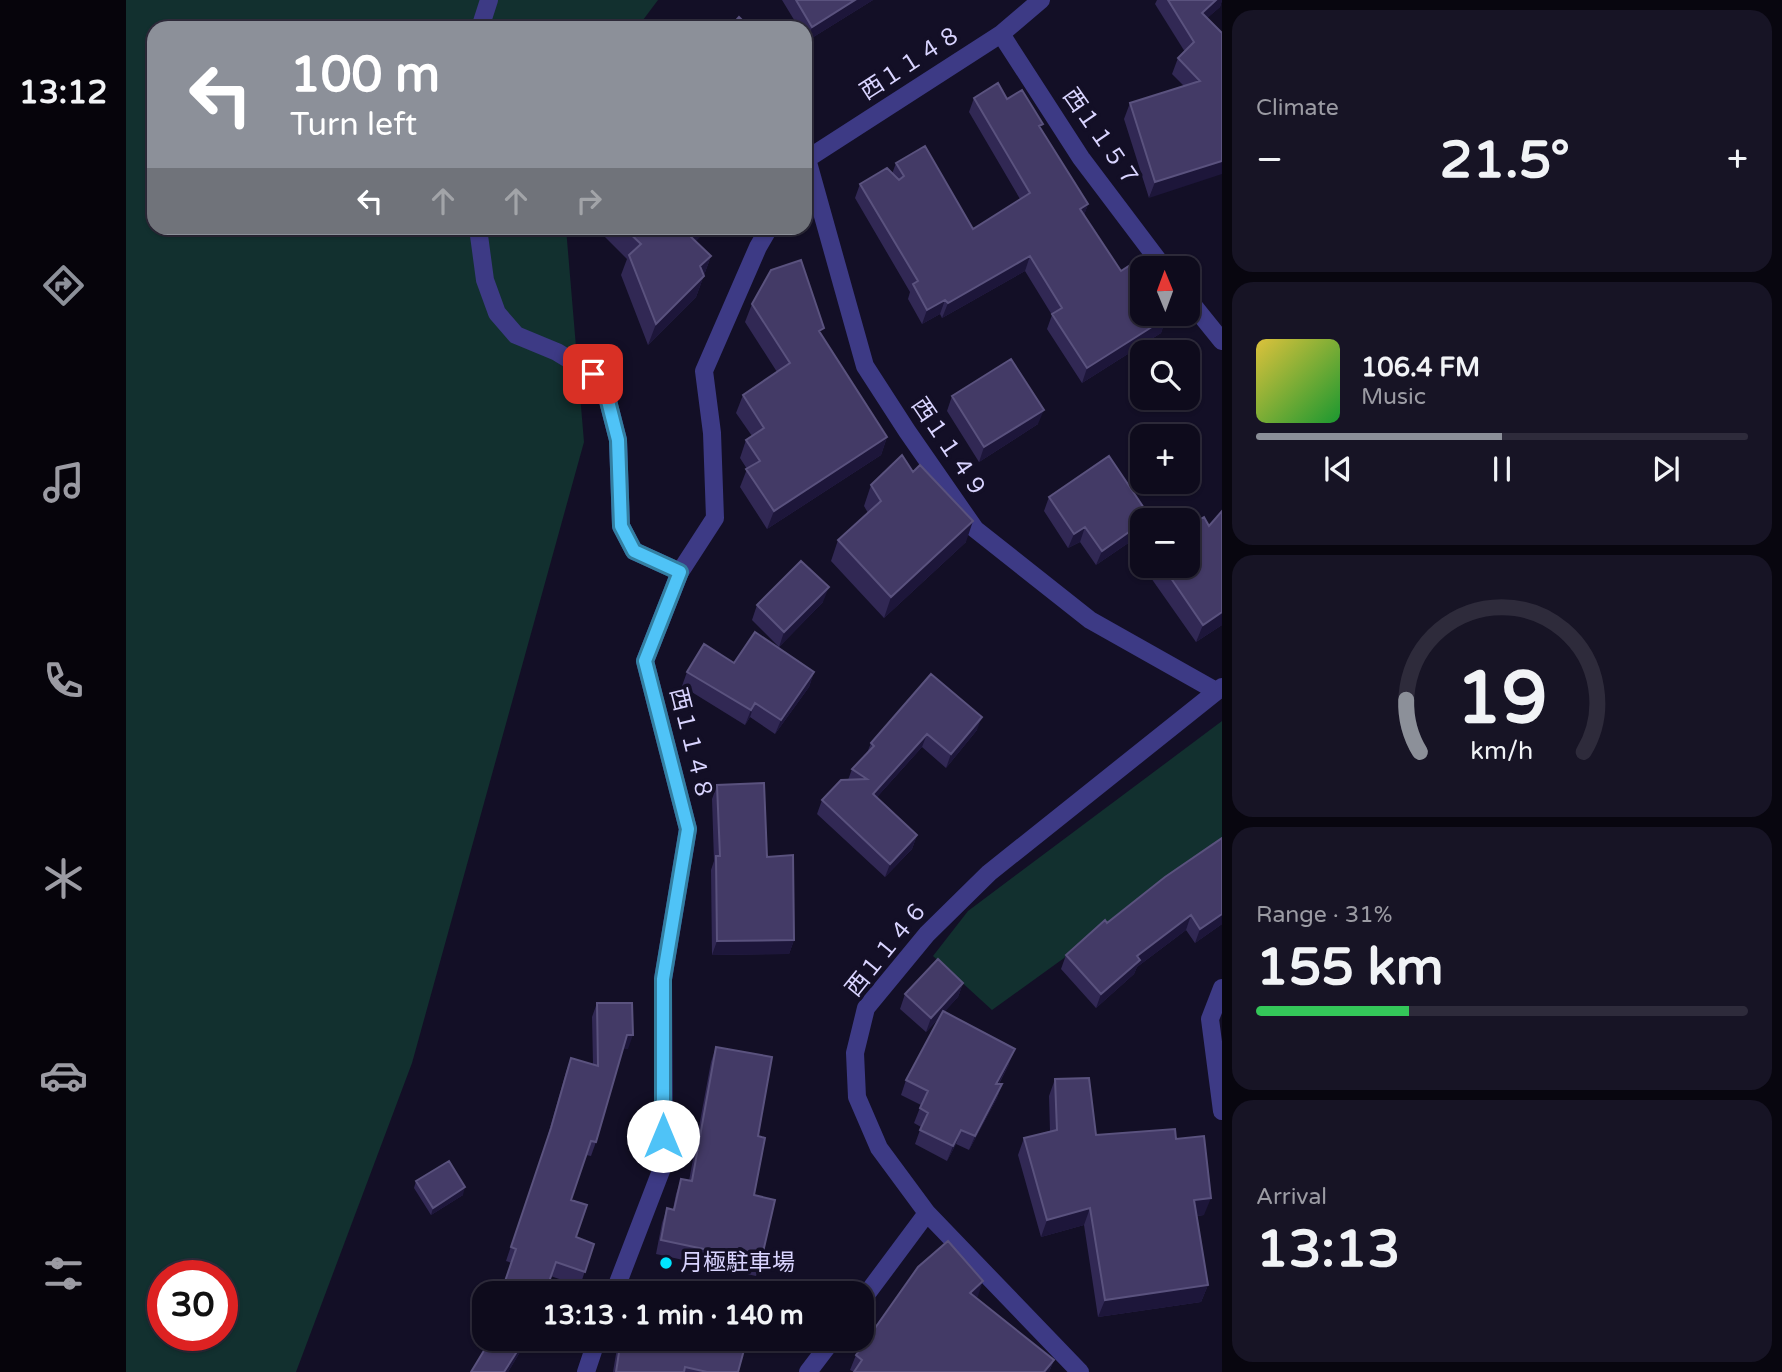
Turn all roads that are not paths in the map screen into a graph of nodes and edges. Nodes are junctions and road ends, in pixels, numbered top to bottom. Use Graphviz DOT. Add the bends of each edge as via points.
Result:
graph roads {
  1 [pos="489,0"];
  2 [pos="1041,0"];
  3 [pos="482,21"];
  4 [pos="1001,34"];
  5 [pos="812,158"];
  6 [pos="812,183"];
  7 [pos="479,235"];
  8 [pos="765,235"];
  9 [pos="1155,256"];
  10 [pos="1200,311"];
  11 [pos="1218,328"];
  12 [pos="680,572"];
  13 [pos="1219,689"];
  14 [pos="1222,988"];
  15 [pos="1222,1111"];
  16 [pos="927,1213"];
  17 [pos="619,1281"];
  18 [pos="874,1284"];
  19 [pos="593,1351"];
  20 [pos="824,1351"];
  21 [pos="586,1372"];
  22 [pos="808,1372"];
  23 [pos="1080,1372"];
  1 -- 3 [label="street"];
  2 -- 4 [label="street, 西１１４８"];
  4 -- 5 [label="street, 西１１４８"];
  4 -- 9 [label="street, 西１１５７" via="1081,158"];
  6 -- 13 [label="street, 西１１４９" via="865,366 975,529 1090,620"];
  7 -- 12 [label="street" via="485,280 497,313 516,335 593,374 608,401 618,440 621,526 634,551"];
  8 -- 12 [label="street, 西１１４８" via="704,371 715,518"];
  10 -- 11 [label="street"];
  12 -- 17 [label="street, 西１１４８" via="645,661 688,829 663,979 664,1163"];
  13 -- 16 [label="street, 西１１４６" via="989,873 927,933 866,1008 855,1052 857,1097 879,1148"];
  14 -- 15 [label="street" via="1210,1019"];
  16 -- 18 [label="street"];
  16 -- 23 [label="street, 西１１４６"];
  19 -- 21 [label="street"];
  20 -- 22 [label="street"];
}
